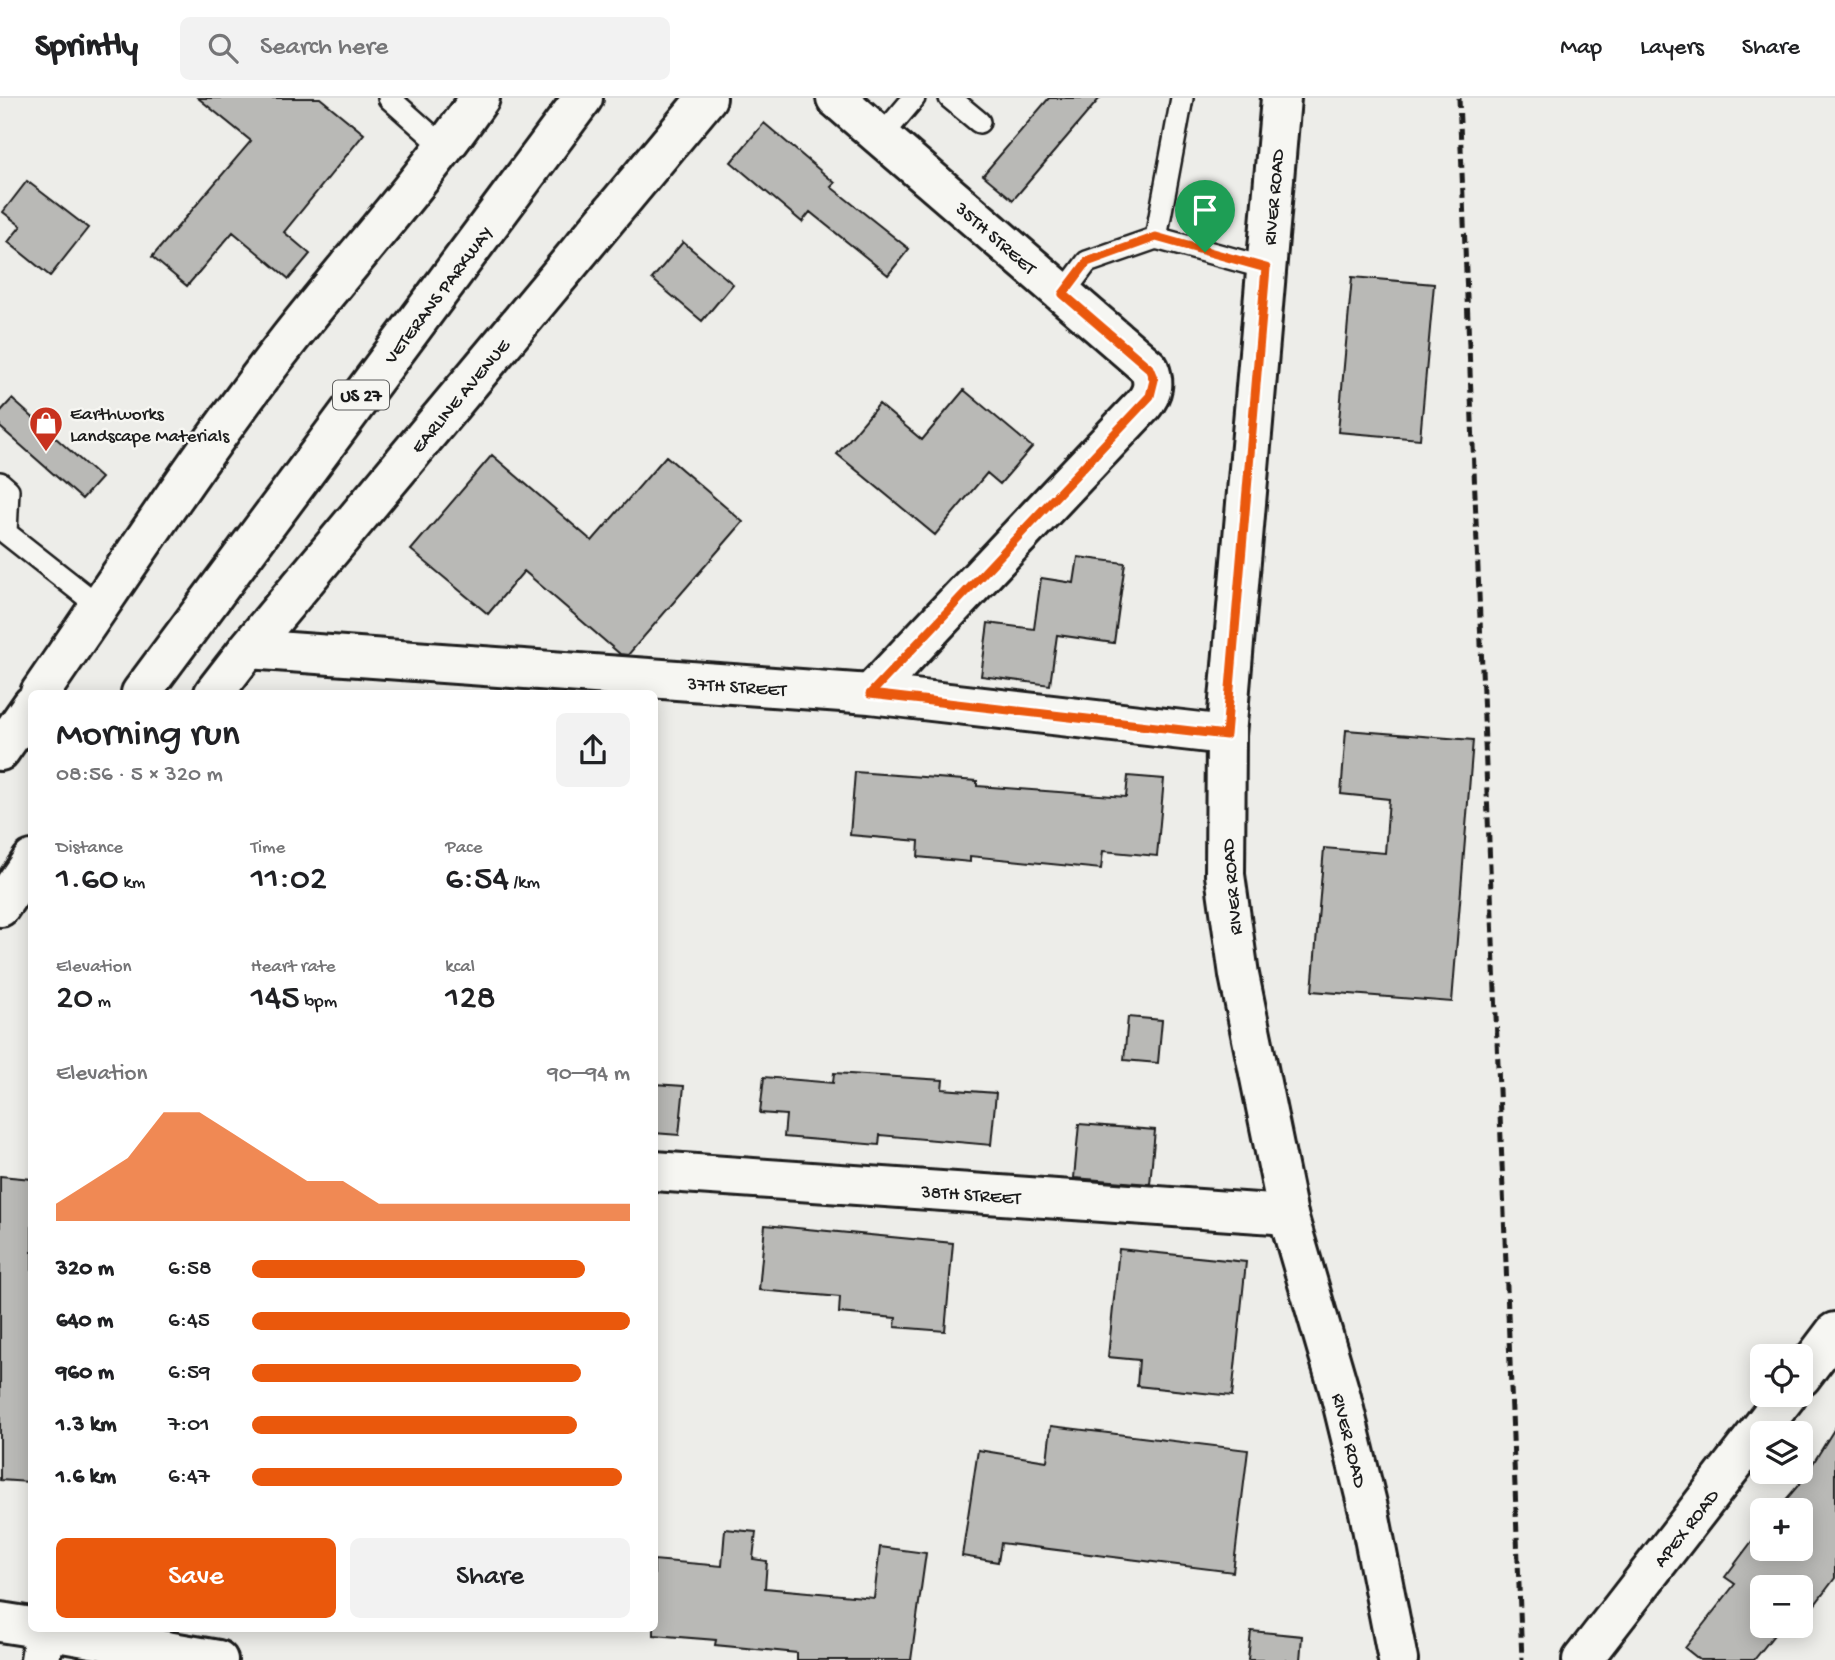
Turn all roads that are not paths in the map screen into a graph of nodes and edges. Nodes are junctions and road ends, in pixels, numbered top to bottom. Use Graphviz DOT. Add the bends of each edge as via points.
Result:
graph roads {
  1 [pos="389,98"];
  2 [pos="480,98"];
  3 [pos="583,98"];
  4 [pos="707,98"];
  5 [pos="836,98"];
  6 [pos="914,98"];
  7 [pos="950,98"];
  8 [pos="1182,98"];
  9 [pos="1280,98"];
  10 [pos="979,122"];
  11 [pos="881,137"];
  12 [pos="445,148"];
  13 [pos="1156,237"];
  14 [pos="1266,268"];
  15 [pos="1063,294"];
  16 [pos="0,483"];
  17 [pos="100,607"];
  18 [pos="248,649"];
  19 [pos="42,690"];
  20 [pos="143,690"];
  21 [pos="216,690"];
  22 [pos="870,694"];
  23 [pos="28,711"];
  24 [pos="1226,735"];
  25 [pos="0,751"];
  26 [pos="28,866"];
  27 [pos="0,908"];
  28 [pos="658,1171"];
  29 [pos="1288,1215"];
  30 [pos="1835,1332"];
  31 [pos="1813,1361"];
  32 [pos="1778,1407"];
  33 [pos="0,1622"];
  34 [pos="28,1631"];
  35 [pos="39,1634"];
  36 [pos="218,1660"];
  37 [pos="1398,1660"];
  38 [pos="1583,1660"];
  1 -- 12 [label="lane"];
  2 -- 12 [label="street"];
  3 -- 20 [label="street, VETERANS PARKWAY / US 27"];
  4 -- 18 [label="street, EARLINE AVENUE"];
  5 -- 11 [label="street, 35TH STREET"];
  6 -- 11 [label="lane"];
  7 -- 10 [label="lane"];
  8 -- 13 [label="lane"];
  9 -- 14 [label="street, RIVER ROAD"];
  11 -- 15 [label="street, 35TH STREET"];
  12 -- 17 [label="street" via="289,339"];
  13 -- 14 [label="lane"];
  13 -- 15 [label="lane" via="1087,262"];
  14 -- 24 [label="street, RIVER ROAD"];
  15 -- 22 [label="street, 35TH STREET" via="1149,368 1154,380 1150,396"];
  16 -- 17 [label="lane" via="8,490 6,533"];
  17 -- 19 [label="street"];
  18 -- 21 [label="street, EARLINE AVENUE"];
  18 -- 22 [label="street, 37TH STREET"];
  22 -- 24 [label="street, 37TH STREET"];
  23 -- 25 [label="street"];
  24 -- 29 [label="street, RIVER ROAD" via="1225,875 1239,975"];
  26 -- 27 [label="street"];
  28 -- 29 [label="street, 38TH STREET"];
  29 -- 37 [label="street, RIVER ROAD" via="1340,1393"];
  30 -- 31 [label="street"];
  32 -- 38 [label="street, APEX ROAD"];
  33 -- 34 [label="street"];
  35 -- 36 [label="street"];
}
